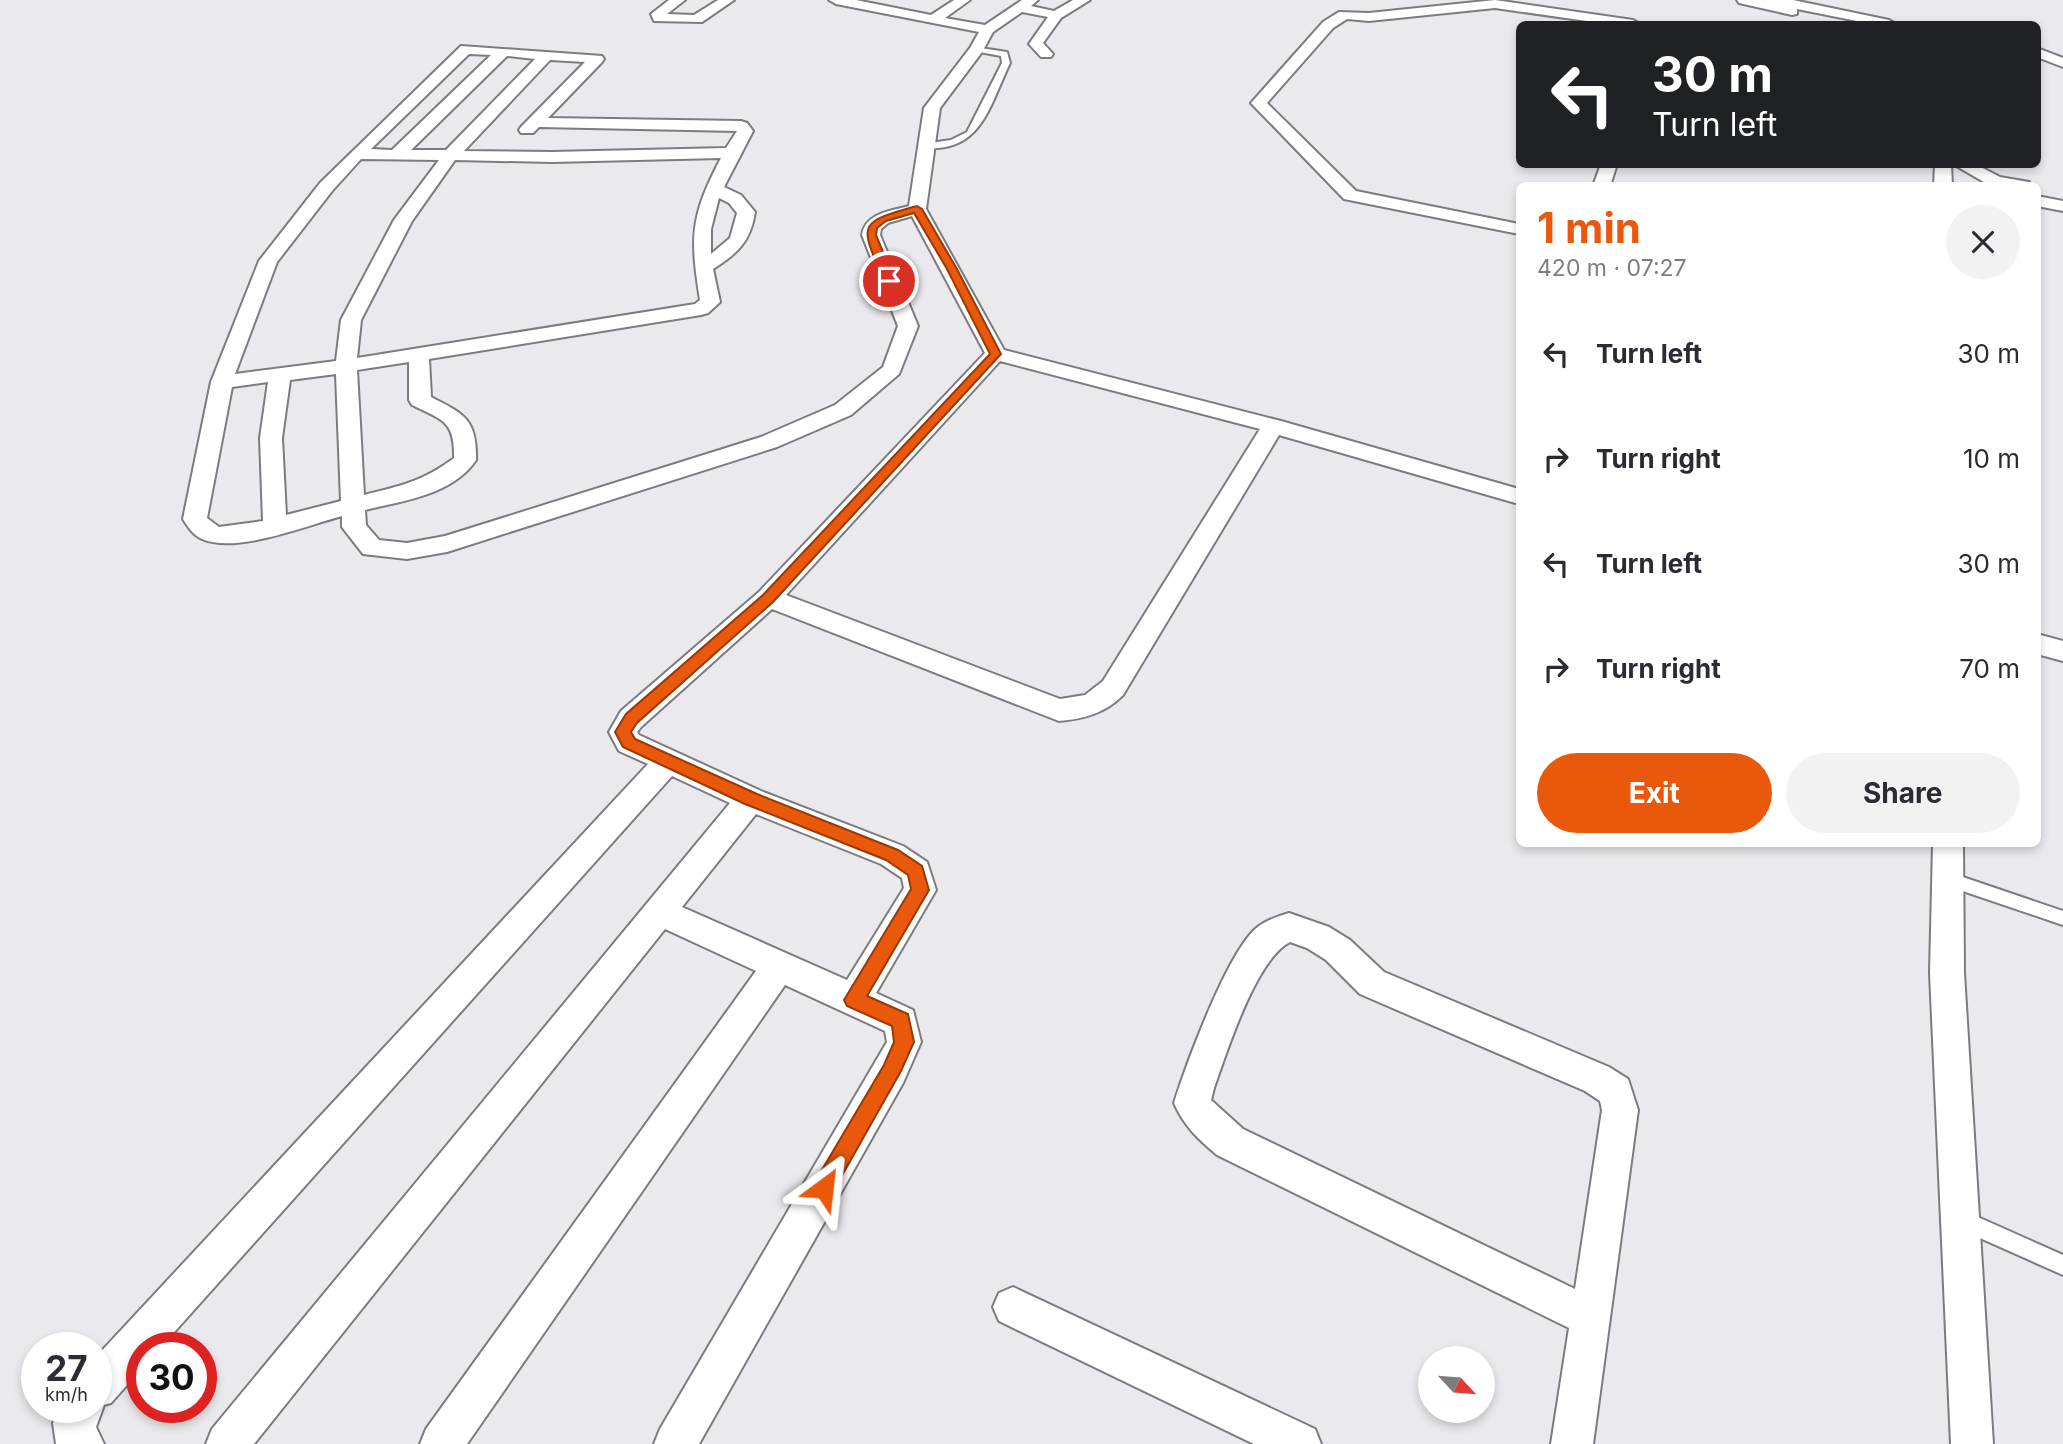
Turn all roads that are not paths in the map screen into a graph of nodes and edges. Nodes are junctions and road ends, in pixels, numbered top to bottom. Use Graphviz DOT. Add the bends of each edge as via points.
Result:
graph roads {
  1 [pos="678,0"];
  2 [pos="727,0"];
  3 [pos="836,0"];
  4 [pos="963,0"];
  5 [pos="1083,0"];
  6 [pos="1745,0"];
  7 [pos="1774,0"];
  8 [pos="1025,4"];
  9 [pos="1056,15"];
  10 [pos="934,19"];
  11 [pos="1612,21"];
  12 [pos="1843,21"];
  13 [pos="1875,21"];
  14 [pos="987,30"];
  15 [pos="976,49"];
  16 [pos="503,52"];
  17 [pos="1045,54"];
  18 [pos="2041,54"];
  19 [pos="546,55"];
  20 [pos="2063,63"];
  21 [pos="2041,66"];
  22 [pos="2063,74"];
  23 [pos="535,122"];
  24 [pos="926,146"];
  25 [pos="730,153"];
  26 [pos="357,154"];
  27 [pos="396,155"];
  28 [pos="503,155"];
  29 [pos="450,156"];
  30 [pos="1968,168"];
  31 [pos="1992,182"];
  32 [pos="2041,189"];
  33 [pos="716,190"];
  34 [pos="2063,192"];
  35 [pos="2041,202"];
  36 [pos="2063,206"];
  37 [pos="917,209"];
  38 [pos="1516,228"];
  39 [pos="704,267"];
  40 [pos="419,354"];
  41 [pos="996,354"];
  42 [pos="346,366"];
  43 [pos="280,374"];
  44 [pos="222,382"];
  45 [pos="1273,426"];
  46 [pos="1516,496"];
  47 [pos="353,507"];
  48 [pos="275,526"];
  49 [pos="768,598"];
  50 [pos="2041,645"];
  51 [pos="2063,651"];
  52 [pos="669,760"];
  53 [pos="751,799"];
  54 [pos="1948,861"];
  55 [pos="660,912"];
  56 [pos="2063,918"];
  57 [pos="779,966"];
  58 [pos="854,1000"];
  59 [pos="1961,1220"];
  60 [pos="2063,1265"];
  61 [pos="1013,1307"];
  62 [pos="1590,1317"];
  63 [pos="112,1370"];
  64 [pos="74,1423"];
  65 [pos="83,1444"];
  66 [pos="227,1444"];
  67 [pos="441,1444"];
  68 [pos="675,1444"];
  69 [pos="1300,1444"];
  70 [pos="1572,1444"];
  71 [pos="1972,1444"];
  1 -- 2 [label="street" via="658,14 659,18 696,19"];
  3 -- 10 [label="street"];
  4 -- 10 [label="street"];
  5 -- 9 [label="street"];
  6 -- 12 [label="street"];
  7 -- 13 [label="street"];
  8 -- 9 [label="street"];
  8 -- 14 [label="street"];
  9 -- 17 [label="street" via="1036,44"];
  10 -- 14 [label="street"];
  11 -- 38 [label="street" via="1495,4 1368,17 1344,15 1328,25 1259,103 1350,195"];
  14 -- 15 [label="street"];
  15 -- 24 [label="street" via="932,108"];
  15 -- 24 [label="lane" via="1004,54 1006,63 975,128 953,143"];
  16 -- 19 [label="street"];
  16 -- 26 [label="street" via="466,49"];
  16 -- 27 [label="street"];
  18 -- 20 [label="street"];
  19 -- 23 [label="street" via="597,59"];
  19 -- 29 [label="street"];
  21 -- 22 [label="street"];
  23 -- 25 [label="street" via="741,127 745,131"];
  23 -- 28 [label="street"];
  24 -- 37 [label="street"];
  25 -- 28 [label="street"];
  25 -- 33 [label="street"];
  26 -- 27 [label="street"];
  26 -- 44 [label="street" via="268,261"];
  27 -- 29 [label="street"];
  28 -- 29 [label="street"];
  29 -- 42 [label="street" via="403,220 351,320"];
  30 -- 31 [label="street"];
  32 -- 34 [label="street"];
  33 -- 39 [label="street" via="701,242"];
  33 -- 39 [label="street" via="735,199 747,212 744,233 732,248"];
  35 -- 36 [label="street"];
  37 -- 41 [label="street"];
  37 -- 47 [label="street" via="872,227 871,235 908,326 891,370 843,410 769,442 447,544 407,551 372,548 354,527"];
  39 -- 40 [label="street" via="710,302 701,309"];
  40 -- 42 [label="street"];
  40 -- 47 [label="street" via="420,400 454,415 466,435 465,460 423,488"];
  41 -- 45 [label="street"];
  41 -- 49 [label="street"];
  42 -- 43 [label="street"];
  42 -- 47 [label="street"];
  43 -- 44 [label="street"];
  43 -- 48 [label="street" via="271,438"];
  44 -- 48 [label="street" via="195,519 203,531 220,537"];
  45 -- 46 [label="street"];
  45 -- 49 [label="street" via="1113,688 1101,701 1081,709 1059,710"];
  47 -- 48 [label="street"];
  49 -- 52 [label="street" via="631,719 623,732 629,743"];
  50 -- 51 [label="street"];
  52 -- 53 [label="street"];
  52 -- 63 [label="street"];
  53 -- 55 [label="street"];
  53 -- 58 [label="street" via="892,855 916,871 920,890"];
  54 -- 56 [label="lane"];
  54 -- 59 [label="street" via="1947,973"];
  55 -- 57 [label="street"];
  55 -- 66 [label="street"];
  57 -- 58 [label="street"];
  57 -- 67 [label="street"];
  58 -- 68 [label="street" via="901,1020 904,1042"];
  59 -- 60 [label="lane"];
  59 -- 71 [label="street"];
  61 -- 69 [label="street"];
  62 -- 62 [label="street" via="1620,1110 1615,1091 1597,1079 1372,983 1318,937 1289,927 1269,937 1251,959 1198,1080 1192,1103 1202,1119 1230,1142"];
  62 -- 70 [label="street"];
  64 -- 65 [label="street" via="76,1440"];
}
